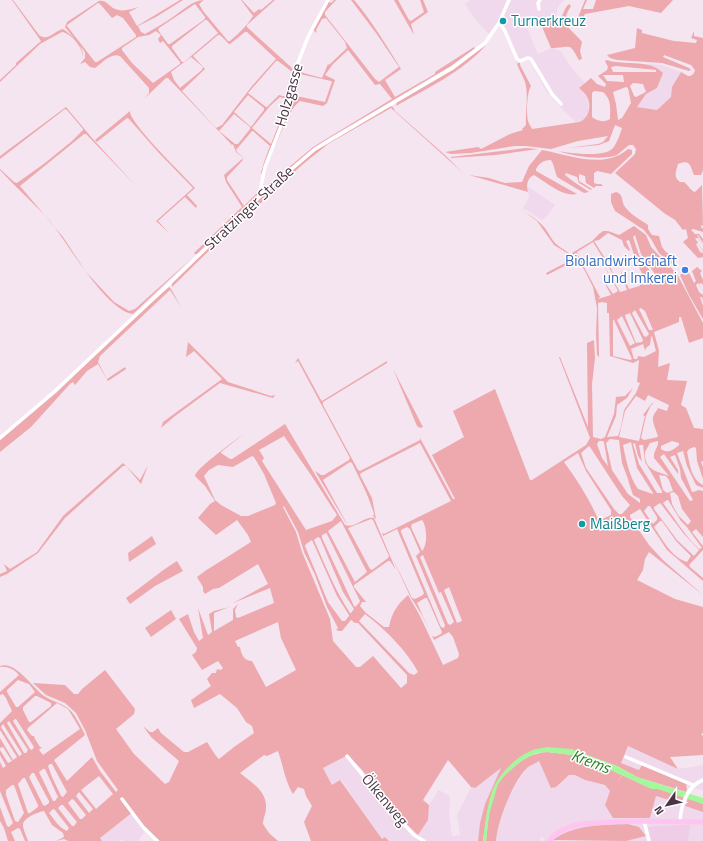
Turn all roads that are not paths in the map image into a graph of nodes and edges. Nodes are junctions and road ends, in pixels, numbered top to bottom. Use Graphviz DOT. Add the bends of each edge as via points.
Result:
graph roads {
  1 [pos="328,0"];
  2 [pos="509,0"];
  3 [pos="540,0"];
  4 [pos="539,9"];
  5 [pos="499,23"];
  6 [pos="560,104"];
  7 [pos="262,194"];
  8 [pos="0,438"];
  9 [pos="347,756"];
  10 [pos="626,757"];
  11 [pos="703,780"];
  12 [pos="693,785"];
  13 [pos="122,799"];
  14 [pos="644,821"];
  15 [pos="680,821"];
  16 [pos="703,822"];
  17 [pos="158,841"];
  18 [pos="424,841"];
  19 [pos="549,841"];
  20 [pos="648,841"];
  1 -- 7 [label="street, Holzgasse" via="308,37 297,65 288,111 265,167"];
  2 -- 5 [label="street, Stratzinger Straße"];
  3 -- 4 [label="street"];
  5 -- 6 [label="street" via="516,59 531,59"];
  5 -- 7 [label="street, Stratzinger Straße" via="485,43 452,68 321,145"];
  7 -- 8 [label="street, Stratzinger Straße" via="55,391"];
  9 -- 18 [label="street, Ölkenweg" via="398,818 414,835"];
  10 -- 12 [label="street"];
  11 -- 12 [label="street"];
  12 -- 15 [label="street" via="683,805"];
  13 -- 17 [label="street" via="143,827"];
  14 -- 15 [label="main road"];
  14 -- 19 [label="main road" via="581,824 557,833"];
  14 -- 20 [label="street"];
  15 -- 16 [label="main road"];
}
